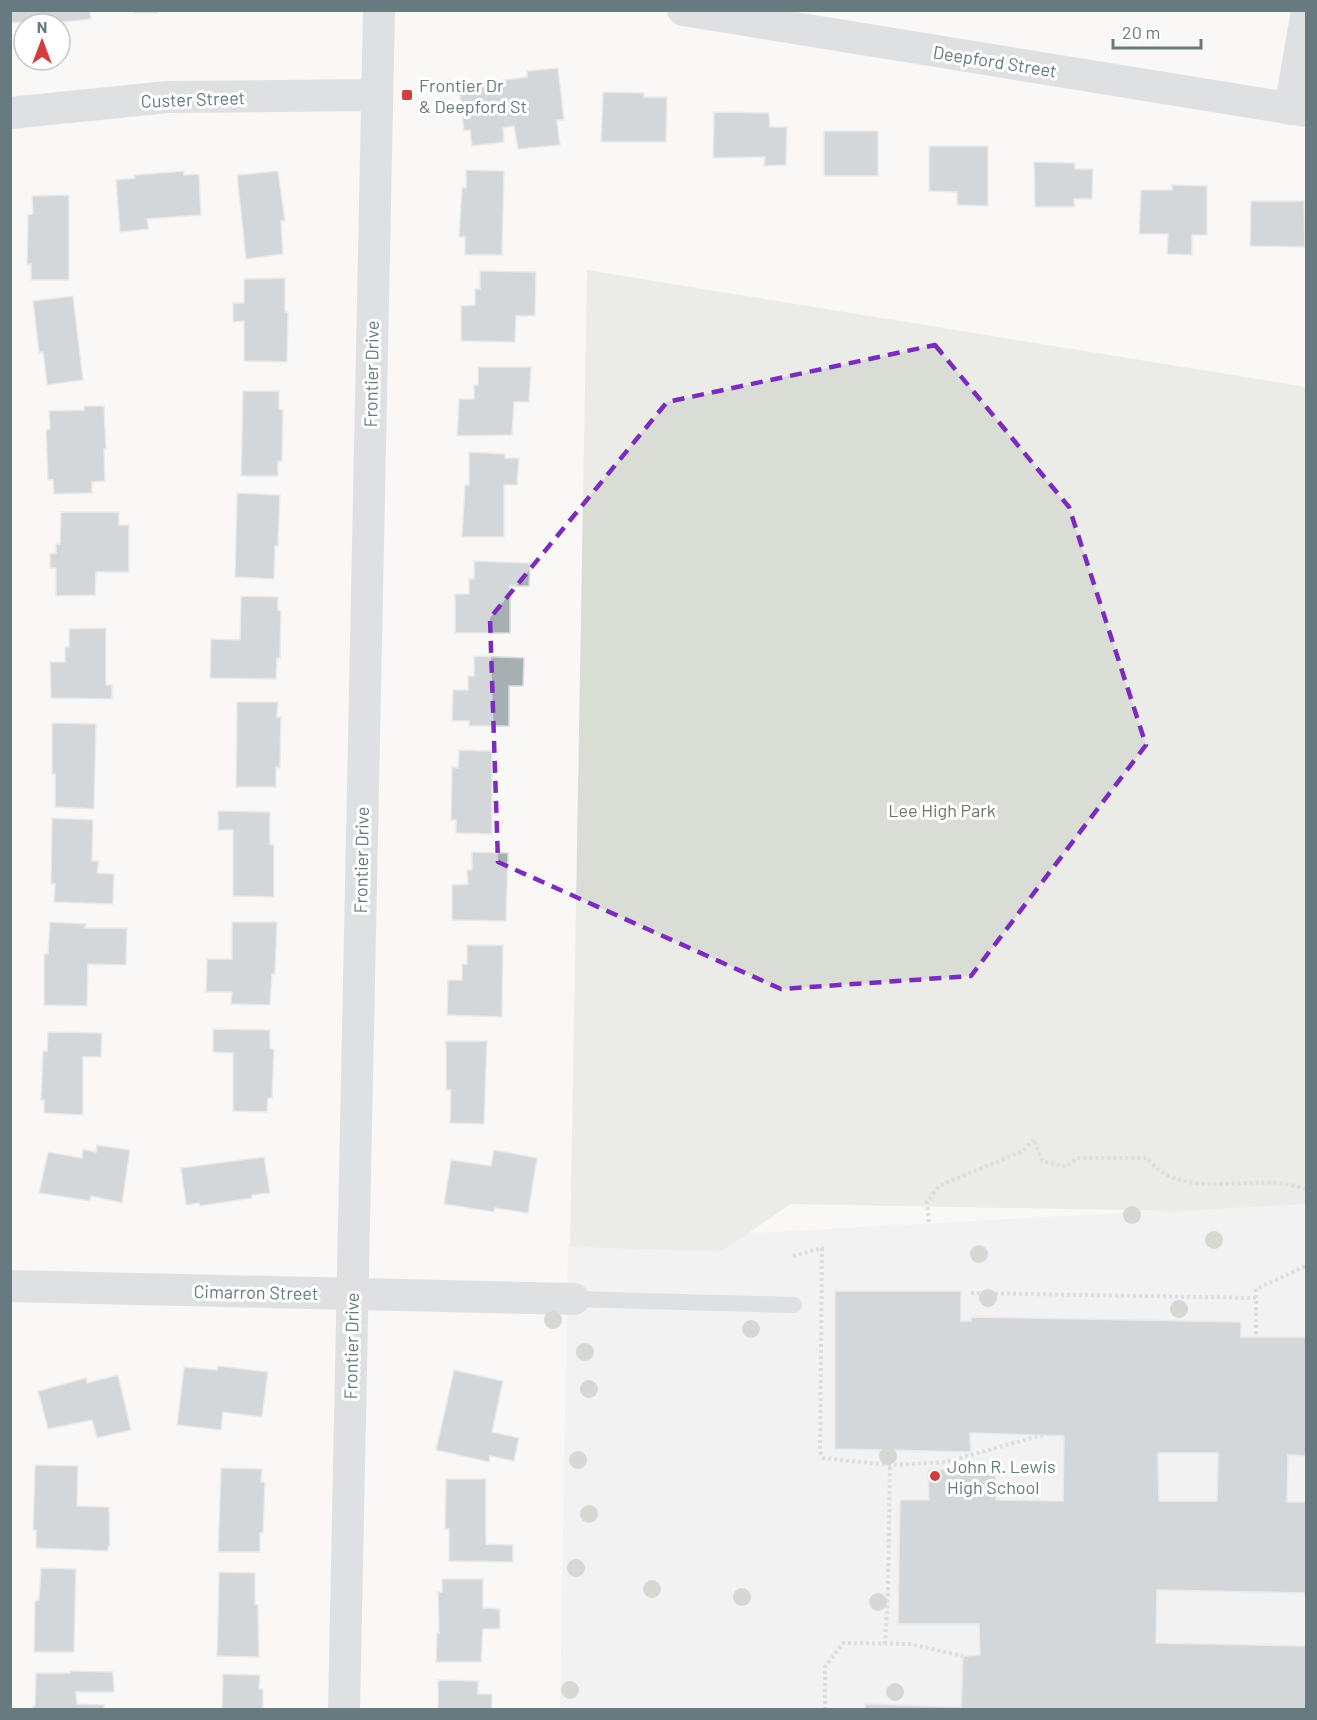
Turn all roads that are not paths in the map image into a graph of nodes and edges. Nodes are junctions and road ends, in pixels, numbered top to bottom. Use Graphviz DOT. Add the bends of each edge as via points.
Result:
graph roads {
  1 [pos="379,10"];
  2 [pos="683,10"];
  3 [pos="1306,17"];
  4 [pos="377,95"];
  5 [pos="1298,110"];
  6 [pos="10,113"];
  7 [pos="10,1286"];
  8 [pos="352,1294"];
  9 [pos="574,1299"];
  10 [pos="794,1305"];
  11 [pos="344,1710"];
  1 -- 4 [label="street, Frontier Drive"];
  2 -- 5 [label="street, Deepford Street"];
  3 -- 5 [label="street"];
  4 -- 6 [label="street, Custer Street" via="168,97"];
  4 -- 8 [label="street, Frontier Drive"];
  7 -- 8 [label="street, Cimarron Street"];
  8 -- 9 [label="street, Cimarron Street"];
  8 -- 11 [label="street, Frontier Drive"];
  9 -- 10 [label="lane"];
}
